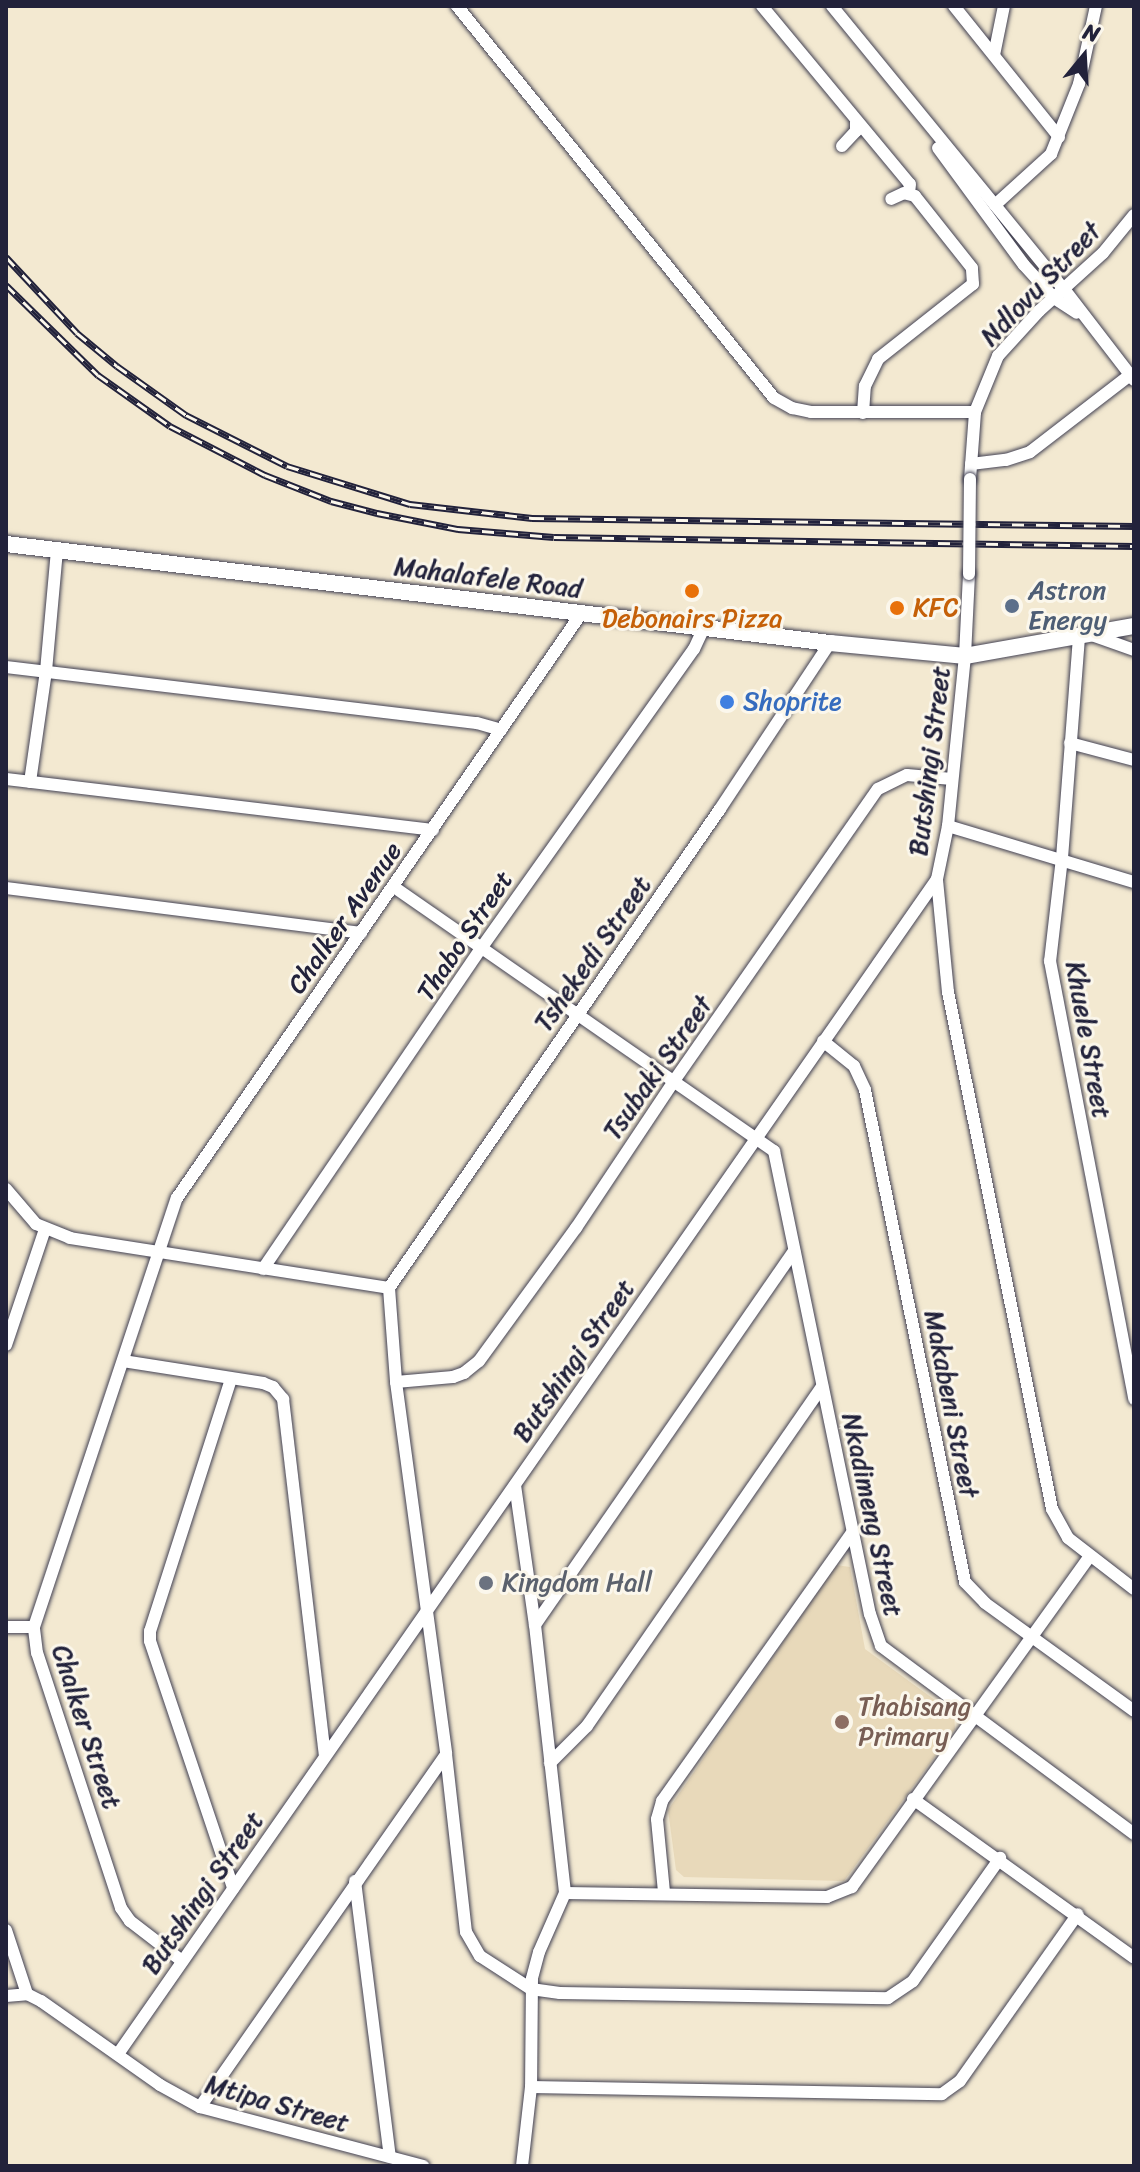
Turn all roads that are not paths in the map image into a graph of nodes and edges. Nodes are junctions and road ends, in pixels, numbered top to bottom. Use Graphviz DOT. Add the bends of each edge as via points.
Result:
graph roads {
  1 [pos="457,6"];
  2 [pos="762,6"];
  3 [pos="832,6"];
  4 [pos="954,6"];
  5 [pos="1004,6"];
  6 [pos="1096,6"];
  7 [pos="994,55"];
  8 [pos="910,104"];
  9 [pos="856,122"];
  10 [pos="1059,137"];
  11 [pos="842,146"];
  12 [pos="909,194"];
  13 [pos="891,199"];
  14 [pos="995,205"];
  15 [pos="1134,215"];
  16 [pos="1059,293"];
  17 [pos="1132,378"];
  18 [pos="975,412"];
  19 [pos="863,413"];
  20 [pos="971,464"];
  21 [pos="6,544"];
  22 [pos="57,549"];
  23 [pos="969,574"];
  24 [pos="581,614"];
  25 [pos="1134,626"];
  26 [pos="704,628"];
  27 [pos="1085,636"];
  28 [pos="830,643"];
  29 [pos="1134,650"];
  30 [pos="965,656"];
  31 [pos="6,667"];
  32 [pos="46,671"];
  33 [pos="501,730"];
  34 [pos="1070,743"];
  35 [pos="1134,760"];
  36 [pos="6,779"];
  37 [pos="952,779"];
  38 [pos="30,782"];
  39 [pos="948,826"];
  40 [pos="433,830"];
  41 [pos="1062,858"];
  42 [pos="937,879"];
  43 [pos="1134,882"];
  44 [pos="394,887"];
  45 [pos="6,888"];
  46 [pos="361,933"];
  47 [pos="482,947"];
  48 [pos="578,1015"];
  49 [pos="823,1041"];
  50 [pos="674,1081"];
  51 [pos="757,1138"];
  52 [pos="6,1189"];
  53 [pos="45,1229"];
  54 [pos="794,1251"];
  55 [pos="158,1253"];
  56 [pos="263,1269"];
  57 [pos="389,1288"];
  58 [pos="6,1345"];
  59 [pos="123,1361"];
  60 [pos="231,1379"];
  61 [pos="396,1382"];
  62 [pos="822,1386"];
  63 [pos="1134,1399"];
  64 [pos="515,1485"];
  65 [pos="853,1531"];
  66 [pos="1089,1557"];
  67 [pos="1134,1589"];
  68 [pos="427,1613"];
  69 [pos="535,1625"];
  70 [pos="6,1627"];
  71 [pos="34,1627"];
  72 [pos="1030,1636"];
  73 [pos="1134,1711"];
  74 [pos="973,1717"];
  75 [pos="325,1754"];
  76 [pos="446,1754"];
  77 [pos="550,1763"];
  78 [pos="913,1799"];
  79 [pos="1134,1834"];
  80 [pos="1000,1858"];
  81 [pos="355,1881"];
  82 [pos="233,1888"];
  83 [pos="664,1892"];
  84 [pos="565,1893"];
  85 [pos="1078,1914"];
  86 [pos="6,1930"];
  87 [pos="1134,1958"];
  88 [pos="182,1961"];
  89 [pos="531,1989"];
  90 [pos="27,1994"];
  91 [pos="6,1996"];
  92 [pos="118,2054"];
  93 [pos="531,2087"];
  94 [pos="200,2107"];
  95 [pos="390,2157"];
  96 [pos="423,2166"];
  97 [pos="522,2166"];
  1 -- 19 [label="street" via="774,398 811,412"];
  2 -- 9 [label="street"];
  3 -- 8 [label="street"];
  4 -- 7 [label="street"];
  5 -- 7 [label="street"];
  6 -- 10 [label="street" via="1079,84"];
  7 -- 10 [label="street"];
  8 -- 14 [label="street"];
  8 -- 16 [label="street" via="994,227"];
  9 -- 11 [label="street" via="856,131"];
  9 -- 12 [label="street" via="910,184"];
  10 -- 14 [label="street" via="1051,154"];
  12 -- 13 [label="street"];
  12 -- 19 [label="street" via="972,268 973,284 878,359 865,386"];
  14 -- 16 [label="street"];
  15 -- 16 [label="street, Ndlovu Street"];
  16 -- 17 [label="street"];
  16 -- 18 [label="street, Ndlovu Street" via="998,356"];
  17 -- 20 [label="street" via="1030,452"];
  18 -- 19 [label="street"];
  18 -- 20 [label="street, Ndlovu Street"];
  20 -- 23 [label="street, Ndlovu Street, bridge"];
  21 -- 22 [label="main road, Mahalafele Road"];
  22 -- 24 [label="main road, Mahalafele Road"];
  22 -- 32 [label="street"];
  23 -- 30 [label="street, Butshingi Street"];
  24 -- 26 [label="main road, Mahalafele Road"];
  24 -- 33 [label="street, Chalker Avenue"];
  25 -- 27 [label="main road, Mahalafele Road"];
  26 -- 28 [label="main road, Mahalafele Road"];
  26 -- 47 [label="street, Thabo Street"];
  27 -- 29 [label="street"];
  27 -- 30 [label="main road, Mahalafele Road"];
  27 -- 34 [label="street, Khuele Street"];
  28 -- 30 [label="main road, Mahalafele Road"];
  28 -- 48 [label="street, Tshekedi Street"];
  30 -- 37 [label="street, Butshingi Street"];
  31 -- 32 [label="street"];
  32 -- 33 [label="street"];
  32 -- 38 [label="street"];
  33 -- 40 [label="street, Chalker Avenue"];
  34 -- 35 [label="street"];
  34 -- 41 [label="street, Khuele Street"];
  36 -- 38 [label="street"];
  37 -- 39 [label="street, Butshingi Street"];
  37 -- 50 [label="street, Tsubaki Street" via="907,775 878,789"];
  38 -- 40 [label="street"];
  39 -- 41 [label="street"];
  39 -- 42 [label="street, Butshingi Street"];
  40 -- 44 [label="street, Chalker Avenue"];
  41 -- 43 [label="street"];
  41 -- 63 [label="street, Khuele Street" via="1050,961"];
  42 -- 49 [label="street, Butshingi Street"];
  42 -- 66 [label="street" via="948,992 1050,1499 1057,1523"];
  44 -- 46 [label="street, Chalker Avenue"];
  44 -- 47 [label="street, Nkadimeng Street"];
  45 -- 46 [label="street"];
  46 -- 55 [label="street, Chalker Avenue" via="177,1198"];
  47 -- 48 [label="street, Nkadimeng Street"];
  47 -- 56 [label="street, Thabo Street"];
  48 -- 50 [label="street, Nkadimeng Street"];
  48 -- 57 [label="street, Tshekedi Street"];
  49 -- 51 [label="street, Butshingi Street"];
  49 -- 72 [label="street, Makabeni Street" via="854,1066 865,1090 960,1569 973,1592"];
  50 -- 51 [label="street, Nkadimeng Street"];
  50 -- 61 [label="street, Tsubaki Street" via="479,1361 453,1377"];
  51 -- 54 [label="street, Nkadimeng Street" via="777,1155"];
  51 -- 64 [label="street, Butshingi Street"];
  52 -- 53 [label="street"];
  53 -- 55 [label="street"];
  53 -- 58 [label="street"];
  54 -- 62 [label="street, Nkadimeng Street"];
  54 -- 69 [label="street"];
  55 -- 56 [label="street"];
  55 -- 59 [label="street, Chalker Street"];
  56 -- 57 [label="street"];
  57 -- 61 [label="street"];
  59 -- 60 [label="street"];
  59 -- 71 [label="street, Chalker Street"];
  60 -- 75 [label="street" via="273,1387 286,1408"];
  60 -- 82 [label="street" via="150,1641"];
  61 -- 68 [label="street"];
  62 -- 65 [label="street, Nkadimeng Street"];
  62 -- 77 [label="street" via="587,1726"];
  64 -- 68 [label="street, Butshingi Street"];
  64 -- 69 [label="street"];
  65 -- 74 [label="street, Nkadimeng Street" via="881,1646"];
  65 -- 83 [label="street" via="662,1801 657,1819"];
  66 -- 67 [label="street"];
  66 -- 72 [label="street"];
  68 -- 75 [label="street, Butshingi Street"];
  68 -- 76 [label="street"];
  69 -- 77 [label="street"];
  70 -- 71 [label="street"];
  71 -- 88 [label="street, Chalker Street" via="37,1653 121,1908"];
  72 -- 73 [label="street, Makabeni Street"];
  72 -- 74 [label="street"];
  74 -- 78 [label="street"];
  74 -- 79 [label="street, Nkadimeng Street"];
  75 -- 82 [label="street, Butshingi Street"];
  76 -- 81 [label="street"];
  76 -- 89 [label="street" via="469,1941 480,1956"];
  77 -- 84 [label="street"];
  78 -- 80 [label="street"];
  78 -- 83 [label="street" via="858,1880 843,1893 827,1897"];
  80 -- 85 [label="street"];
  80 -- 89 [label="street" via="913,1981 888,1998"];
  81 -- 94 [label="street"];
  81 -- 95 [label="street"];
  82 -- 88 [label="street, Butshingi Street"];
  83 -- 84 [label="street"];
  84 -- 89 [label="street" via="535,1965"];
  85 -- 87 [label="street"];
  85 -- 93 [label="street" via="960,2081 942,2094"];
  86 -- 90 [label="street"];
  88 -- 92 [label="street, Butshingi Street"];
  89 -- 93 [label="street"];
  90 -- 91 [label="street"];
  90 -- 92 [label="street, Mtipa Street"];
  92 -- 94 [label="street, Mtipa Street"];
  93 -- 97 [label="street"];
  94 -- 95 [label="street, Mtipa Street"];
  95 -- 96 [label="street, Mtipa Street"];
}
